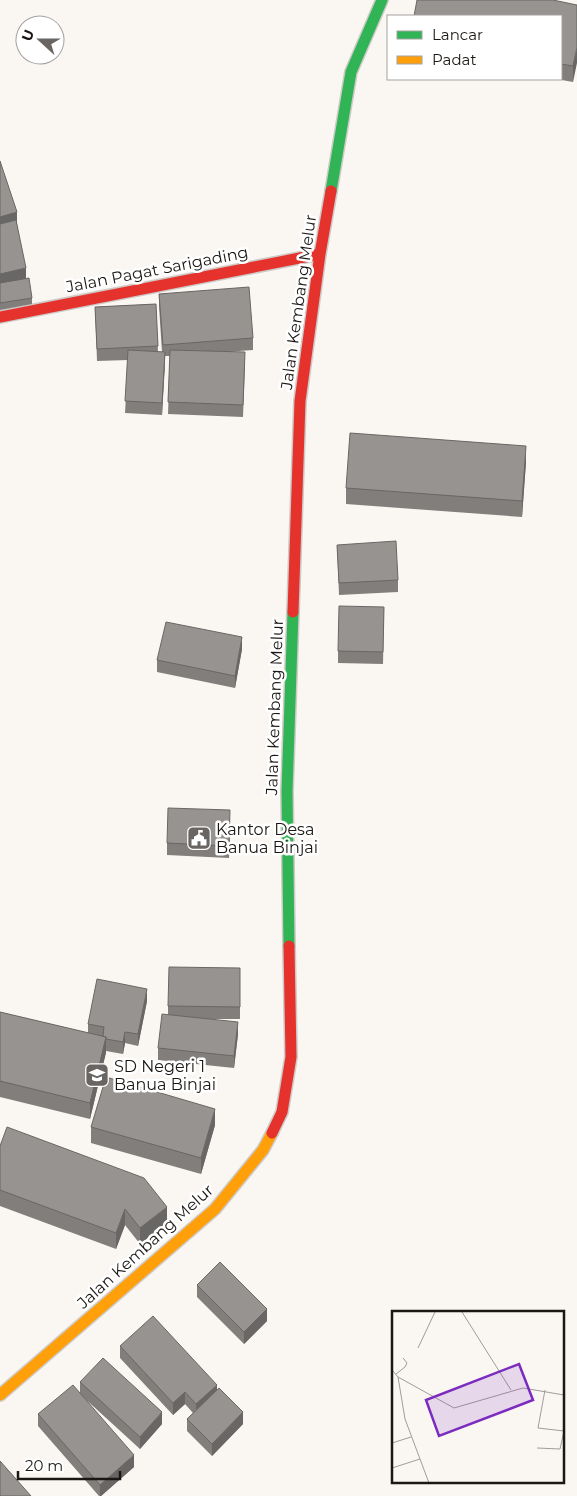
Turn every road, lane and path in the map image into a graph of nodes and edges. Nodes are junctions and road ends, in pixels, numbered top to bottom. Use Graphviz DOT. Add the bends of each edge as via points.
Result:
graph roads {
  1 [pos="382,0"];
  2 [pos="320,254"];
  3 [pos="0,317"];
  4 [pos="0,1395"];
  1 -- 2 [label="street, Jalan Kembang Melur" via="351,72"];
  2 -- 3 [label="street, Jalan Pagat Sarigading"];
  2 -- 4 [label="street, Jalan Kembang Melur" via="300,401 287,791 291,1057 282,1112 263,1150 215,1209"];
}
